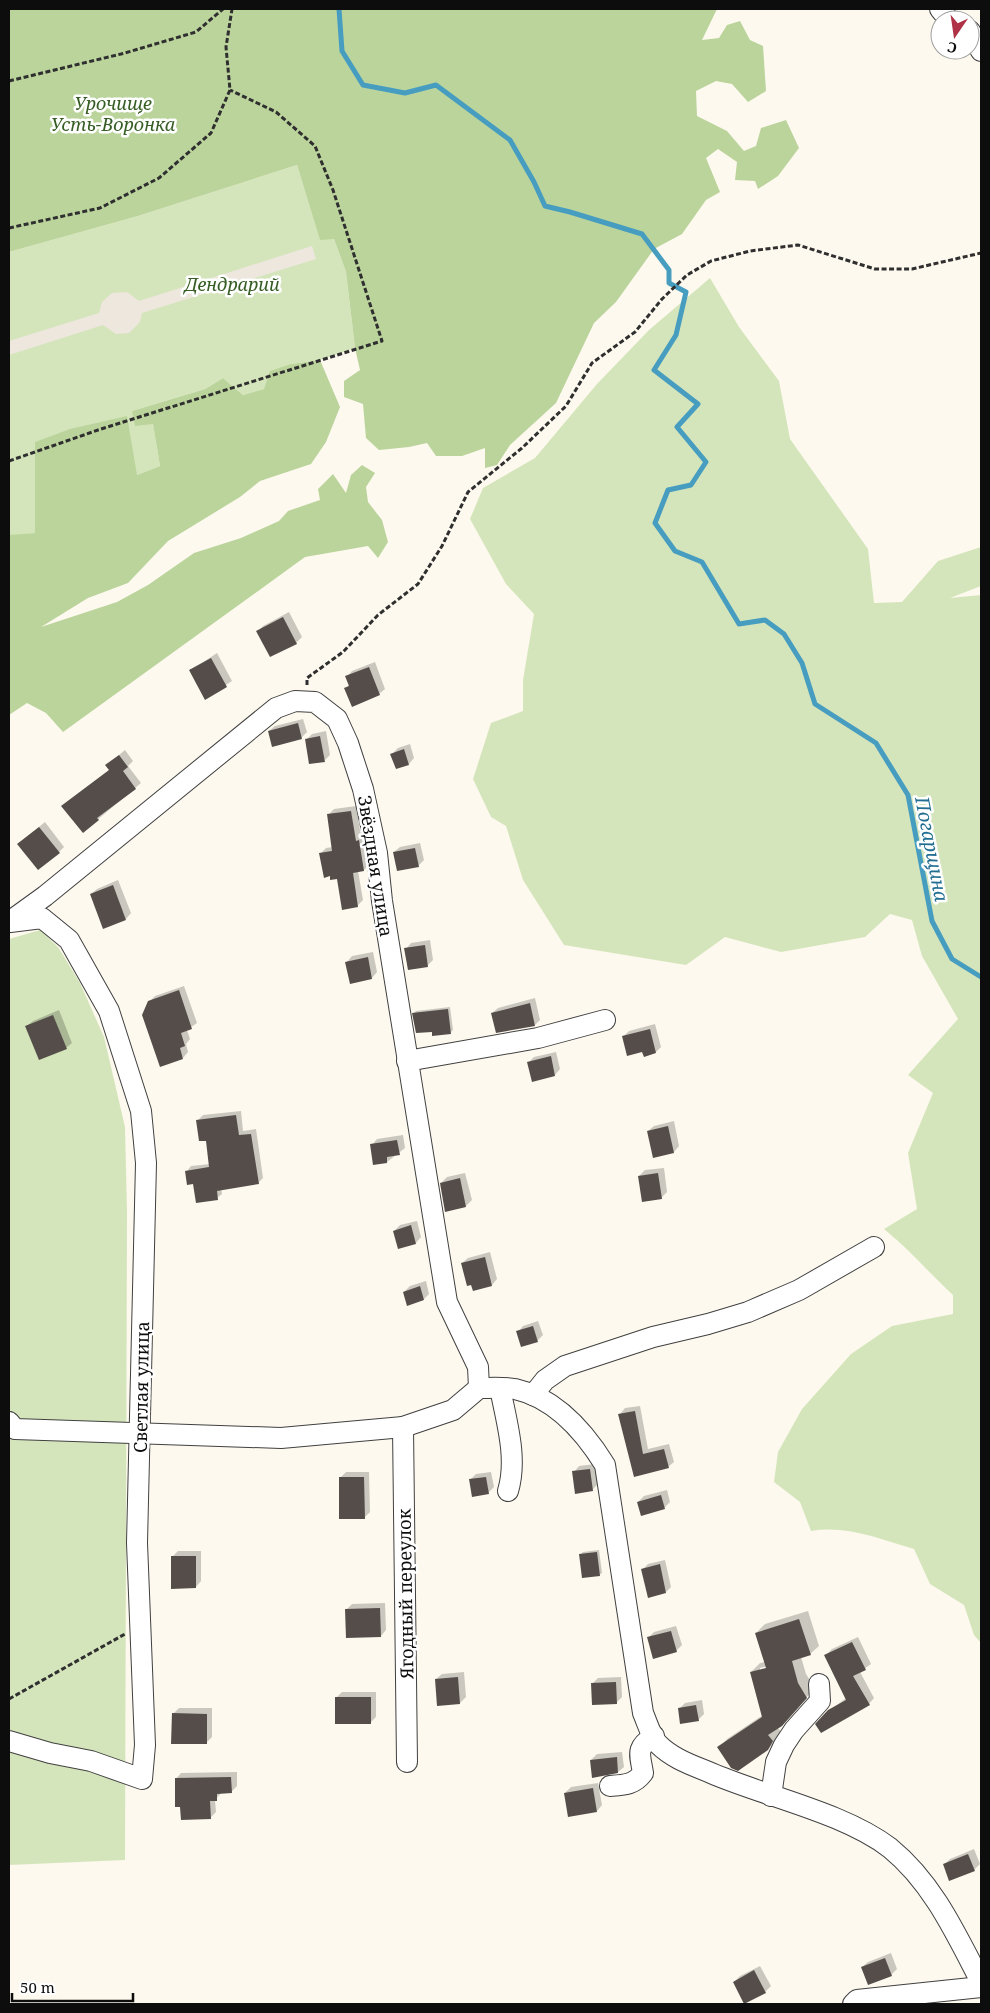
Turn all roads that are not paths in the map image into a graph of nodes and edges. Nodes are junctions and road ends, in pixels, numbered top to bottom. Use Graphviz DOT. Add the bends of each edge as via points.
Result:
graph roads {
  1 [pos="9,922"];
  2 [pos="605,1020"];
  3 [pos="407,1061"];
  4 [pos="874,1247"];
  5 [pos="479,1388"];
  6 [pos="500,1388"];
  7 [pos="533,1395"];
  8 [pos="403,1427"];
  9 [pos="11,1429"];
  10 [pos="140,1433"];
  11 [pos="508,1490"];
  12 [pos="819,1684"];
  13 [pos="654,1736"];
  14 [pos="9,1741"];
  15 [pos="407,1762"];
  16 [pos="610,1786"];
  17 [pos="771,1796"];
  18 [pos="981,1982"];
  19 [pos="981,1988"];
  20 [pos="853,2004"];
  1 -- 3 [label="street, Звёздная улица" via="276,708 295,701 315,702 336,719 348,743 363,789 377,853"];
  1 -- 10 [label="street, Светлая улица" via="42,918 69,940 109,1011 141,1111 146,1163"];
  2 -- 3 [label="street" via="538,1038"];
  3 -- 5 [label="street, Звёздная улица" via="447,1302 478,1367"];
  4 -- 7 [label="street" via="799,1290 748,1312 653,1337 565,1366 545,1380"];
  5 -- 6 [label="street"];
  5 -- 8 [label="street" via="453,1410"];
  6 -- 7 [label="street"];
  6 -- 11 [label="street" via="509,1434"];
  7 -- 13 [label="street" via="546,1400 588,1438 605,1465 644,1713"];
  8 -- 10 [label="street" via="281,1438"];
  8 -- 15 [label="street, Ягодный переулок"];
  9 -- 10 [label="street"];
  10 -- 14 [label="street, Светлая улица" via="137,1543 145,1745 142,1779 91,1761"];
  12 -- 17 [label="street" via="820,1701 794,1730 776,1762"];
  13 -- 16 [label="street" via="642,1743 639,1752 643,1773 637,1780 627,1785"];
  13 -- 17 [label="street" via="656,1742 676,1758"];
  17 -- 18 [label="street" via="842,1821 889,1847 917,1874 942,1908"];
  19 -- 20 [label="street" via="900,1994 857,2000"];
}
